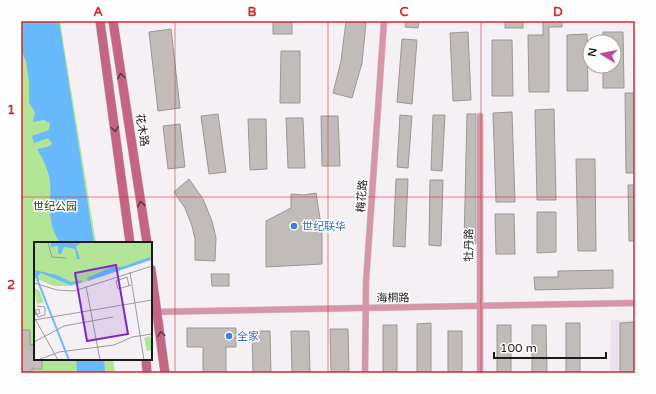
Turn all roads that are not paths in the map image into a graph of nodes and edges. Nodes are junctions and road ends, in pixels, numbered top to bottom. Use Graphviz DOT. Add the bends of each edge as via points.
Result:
graph roads {
  1 [pos="100,21"];
  2 [pos="113,21"];
  3 [pos="384,21"];
  4 [pos="480,116"];
  5 [pos="130,242"];
  6 [pos="147,242"];
  7 [pos="152,283"];
  8 [pos="635,303"];
  9 [pos="479,307"];
  10 [pos="365,309"];
  11 [pos="154,312"];
  12 [pos="146,360"];
  13 [pos="147,373"];
  14 [pos="165,373"];
  15 [pos="365,373"];
  16 [pos="480,373"];
  1 -- 5 [label="main road, one-way"];
  6 -- 2 [label="main road, 花木路, one-way"];
  3 -- 10 [label="street, 梅花路"];
  4 -- 9 [label="street, 牡丹路"];
  7 -- 11 [label="main road"];
  8 -- 9 [label="street, 海桐路"];
  9 -- 10 [label="street, 海桐路"];
  9 -- 16 [label="street, 牡丹路"];
  10 -- 11 [label="street, 海桐路"];
  10 -- 15 [label="street, 梅花路"];
  14 -- 11 [label="main road, one-way"];
  12 -- 13 [label="main road"];
}
